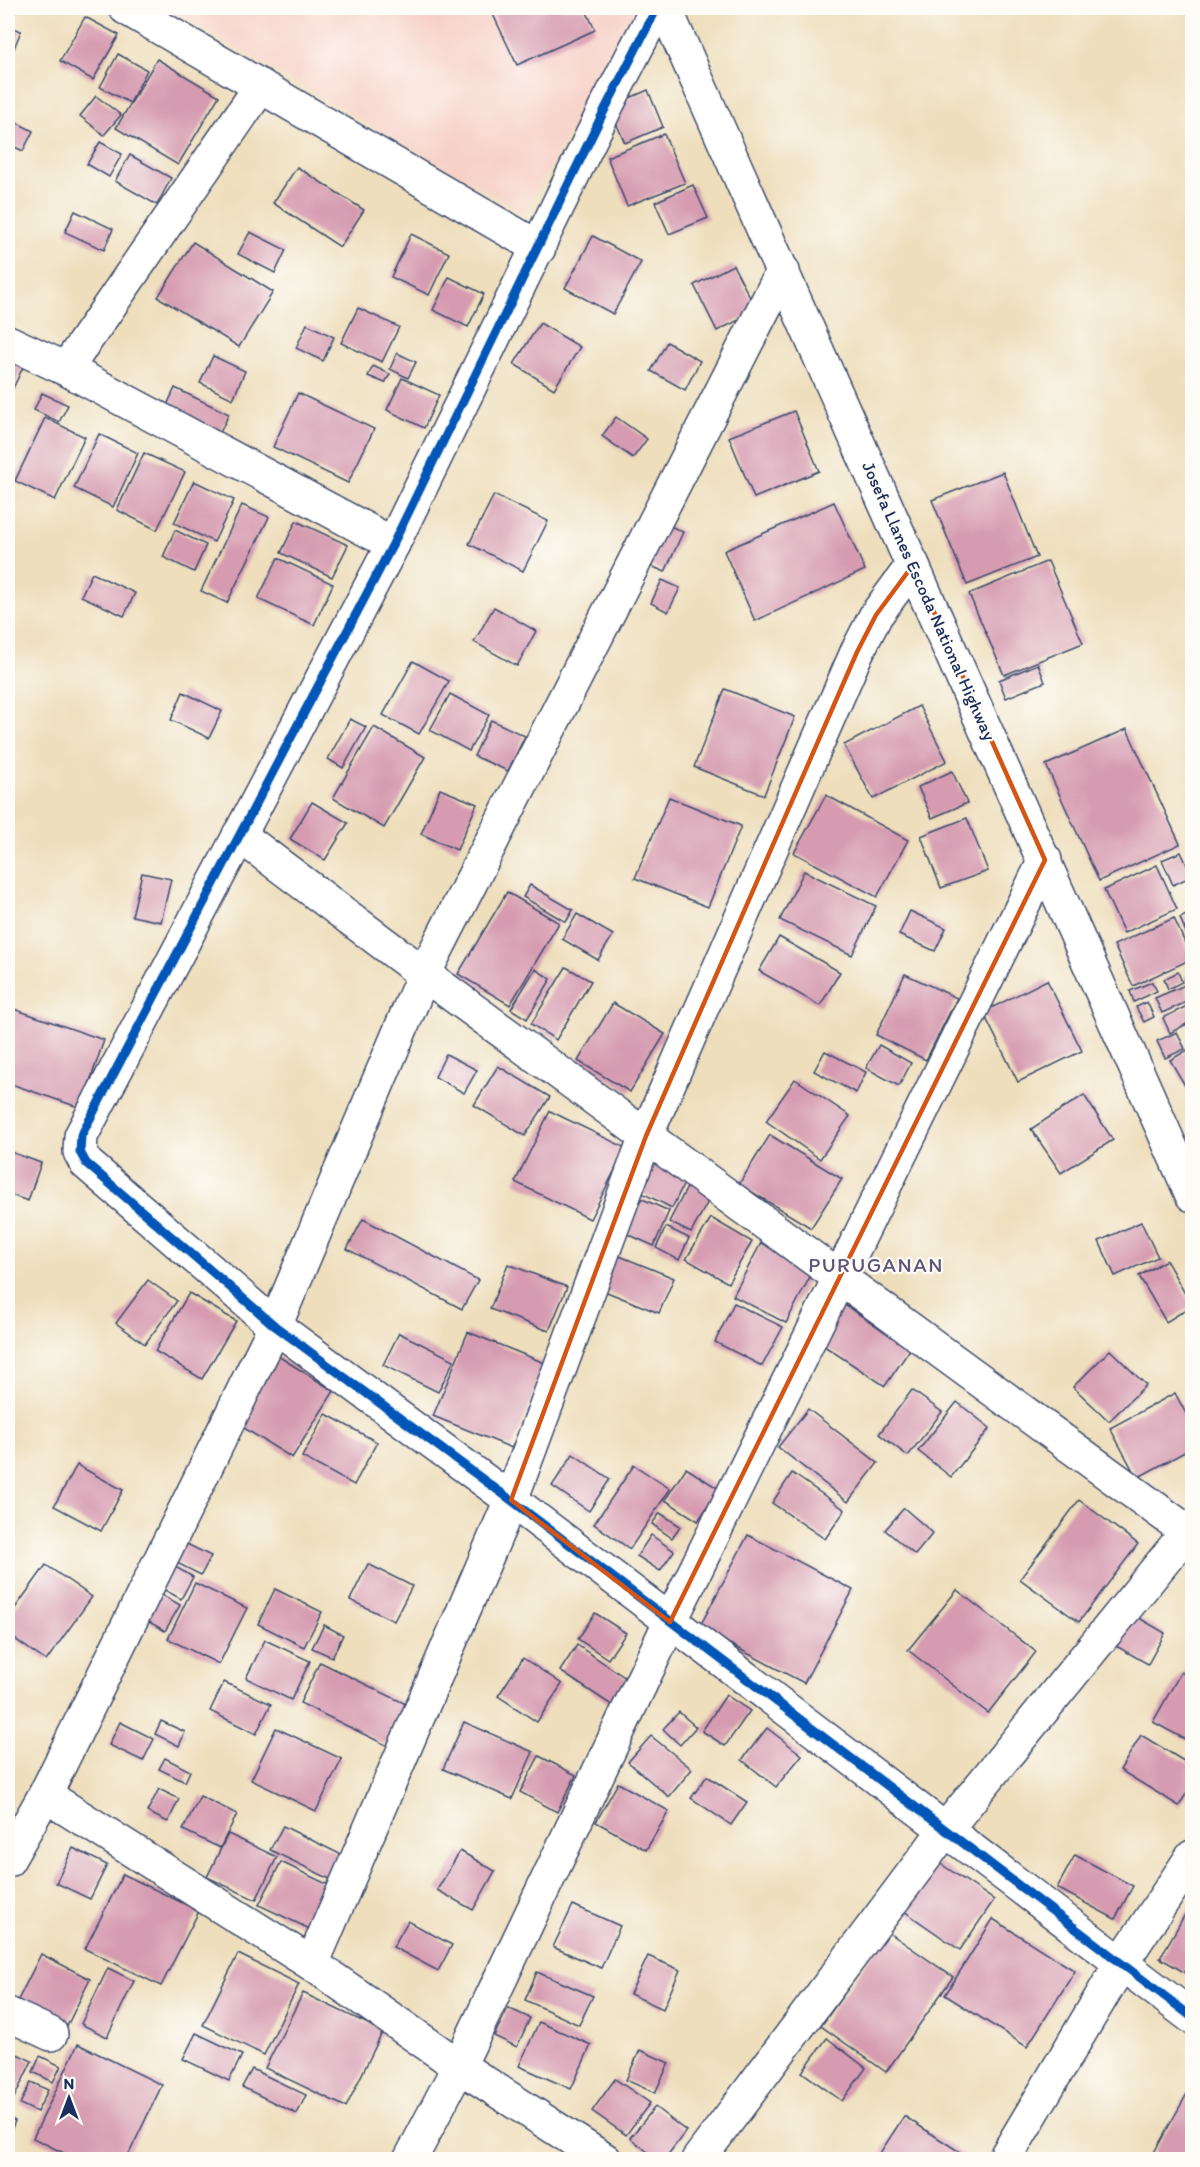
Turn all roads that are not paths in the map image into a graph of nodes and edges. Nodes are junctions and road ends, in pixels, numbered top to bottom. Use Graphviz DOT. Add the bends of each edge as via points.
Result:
graph roads {
  1 [pos="126,8"];
  2 [pos="657,8"];
  3 [pos="665,8"];
  4 [pos="261,86"];
  5 [pos="539,248"];
  6 [pos="783,271"];
  7 [pos="8,342"];
  8 [pos="66,369"];
  9 [pos="393,544"];
  10 [pos="913,565"];
  11 [pos="239,835"];
  12 [pos="1045,860"];
  13 [pos="424,974"];
  14 [pos="646,1136"];
  15 [pos="1192,1195"];
  16 [pos="841,1278"];
  17 [pos="275,1326"];
  18 [pos="511,1500"];
  19 [pos="1190,1533"];
  20 [pos="670,1622"];
  21 [pos="45,1796"];
  22 [pos="946,1828"];
  23 [pos="1192,1857"];
  24 [pos="8,1860"];
  25 [pos="1122,1962"];
  26 [pos="312,1964"];
  27 [pos="8,2014"];
  28 [pos="1192,2017"];
  29 [pos="51,2034"];
  30 [pos="459,2066"];
  31 [pos="410,2160"];
  32 [pos="605,2160"];
  33 [pos="698,2160"];
  34 [pos="1004,2160"];
  1 -- 4 [label="street"];
  2 -- 5 [label="street"];
  3 -- 6 [label="street, Josefa Llanes Escoda National Highway"];
  4 -- 5 [label="street"];
  4 -- 8 [label="street"];
  5 -- 9 [label="street"];
  6 -- 10 [label="street, Josefa Llanes Escoda National Highway"];
  6 -- 13 [label="street"];
  7 -- 8 [label="street"];
  8 -- 9 [label="street"];
  9 -- 11 [label="street"];
  10 -- 12 [label="street, Josefa Llanes Escoda National Highway"];
  10 -- 14 [label="street" via="876,615 857,652"];
  11 -- 13 [label="street"];
  11 -- 17 [label="street" via="81,1136 80,1152 86,1163"];
  12 -- 15 [label="street, Josefa Llanes Escoda National Highway"];
  12 -- 16 [label="street"];
  13 -- 14 [label="street"];
  13 -- 17 [label="street"];
  14 -- 16 [label="street"];
  14 -- 18 [label="street"];
  16 -- 19 [label="street"];
  16 -- 20 [label="street"];
  17 -- 18 [label="street"];
  17 -- 21 [label="street"];
  18 -- 20 [label="street"];
  18 -- 26 [label="street"];
  19 -- 22 [label="street"];
  20 -- 22 [label="street"];
  20 -- 30 [label="street"];
  21 -- 24 [label="street"];
  21 -- 26 [label="street"];
  22 -- 25 [label="street"];
  22 -- 33 [label="street"];
  23 -- 25 [label="street"];
  25 -- 28 [label="street"];
  25 -- 34 [label="street"];
  26 -- 30 [label="street"];
  27 -- 29 [label="street"];
  30 -- 31 [label="street"];
  30 -- 32 [label="street"];
}
